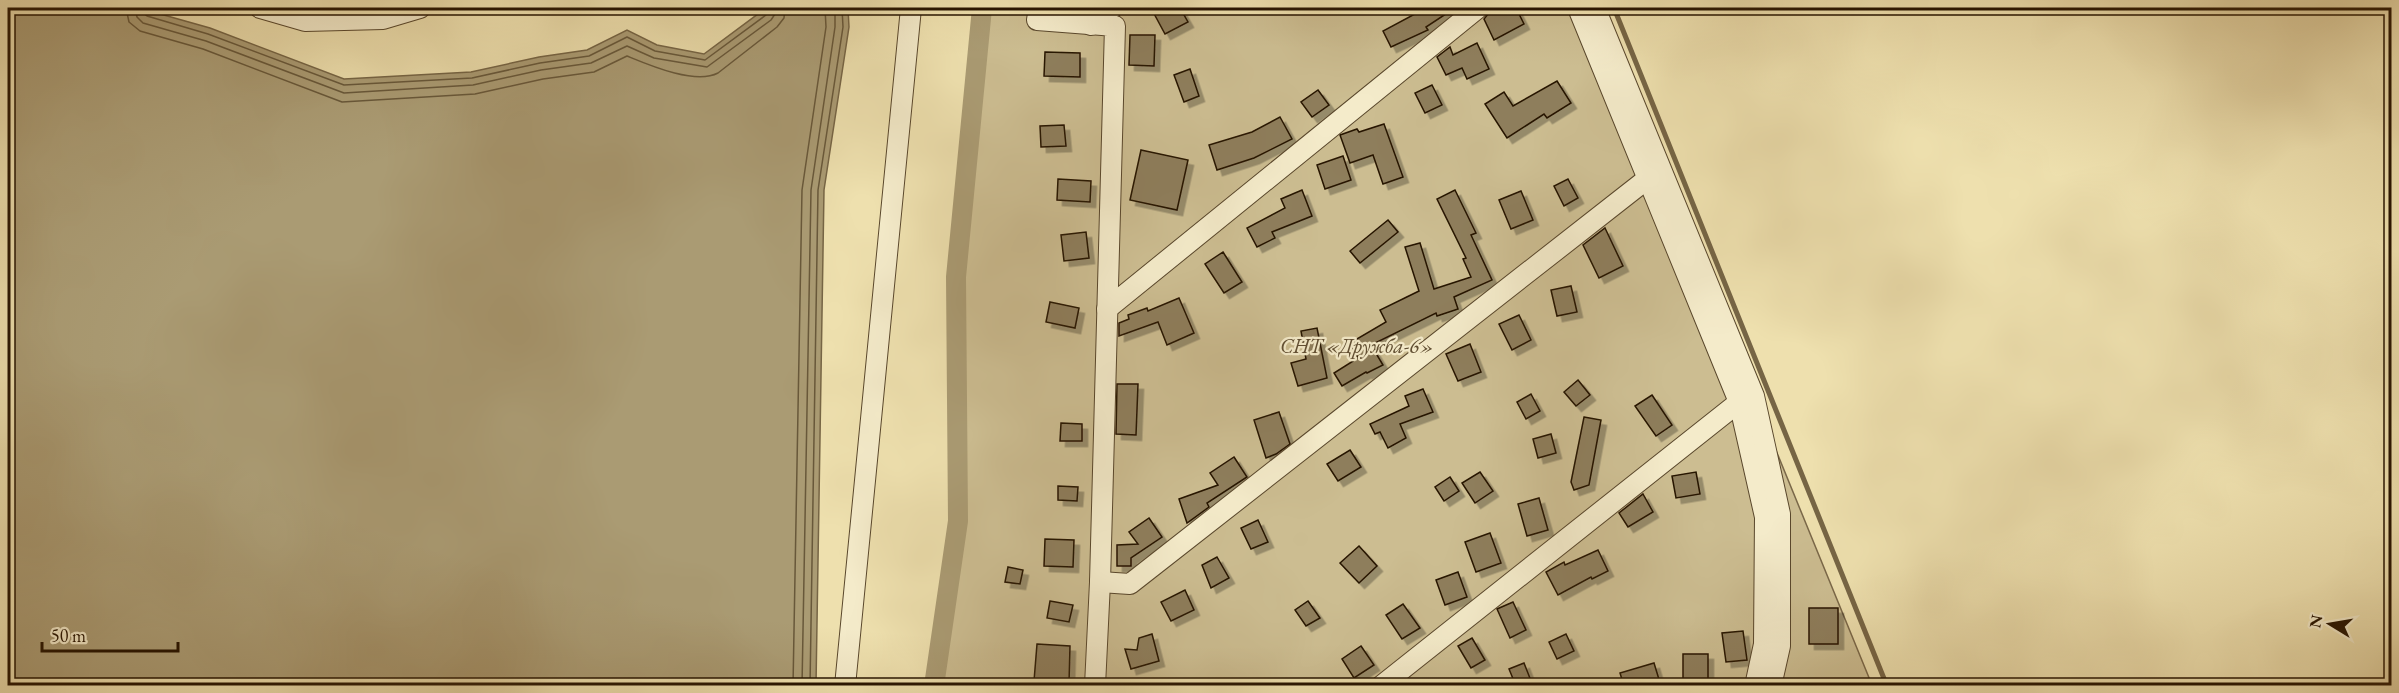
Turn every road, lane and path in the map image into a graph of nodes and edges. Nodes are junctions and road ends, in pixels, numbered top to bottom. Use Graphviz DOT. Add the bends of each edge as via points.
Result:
graph roads {
  1 [pos="260,8"];
  2 [pos="420,8"];
  3 [pos="910,8"];
  4 [pos="1040,8"];
  5 [pos="1112,8"];
  6 [pos="1478,8"];
  7 [pos="1578,8"];
  8 [pos="1595,8"];
  9 [pos="382,13"];
  10 [pos="1091,25"];
  11 [pos="1654,173"];
  12 [pos="1107,309"];
  13 [pos="1746,397"];
  14 [pos="1100,582"];
  15 [pos="1757,682"];
  16 [pos="845,686"];
  17 [pos="1095,686"];
  18 [pos="1381,686"];
  1 -- 9 [label="street" via="305,21"];
  2 -- 9 [label="street"];
  3 -- 16 [label="street"];
  4 -- 10 [label="street" via="1037,20"];
  5 -- 10 [label="street"];
  6 -- 12 [label="street"];
  7 -- 11 [label="street"];
  8 -- 11 [label="street"];
  10 -- 12 [label="street" via="1115,26"];
  11 -- 13 [label="street"];
  11 -- 14 [label="street" via="1130,584"];
  12 -- 14 [label="street"];
  13 -- 15 [label="street" via="1780,514 1780,646"];
  13 -- 18 [label="street"];
  14 -- 17 [label="street"];
}
